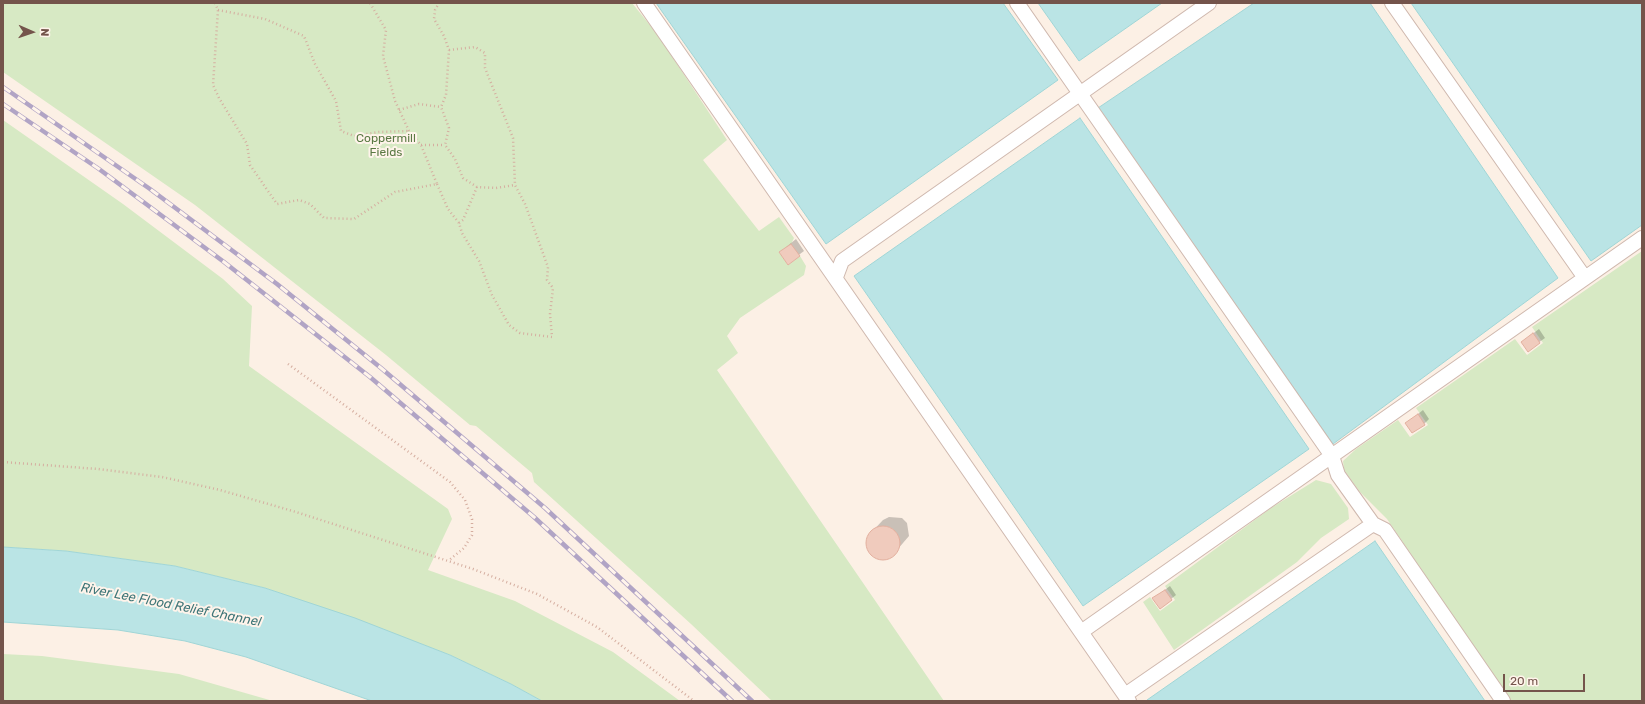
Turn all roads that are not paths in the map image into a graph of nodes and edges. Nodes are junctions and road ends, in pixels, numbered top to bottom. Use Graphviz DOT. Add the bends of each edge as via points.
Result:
graph roads {
  1 [pos="644,3"];
  2 [pos="1017,3"];
  3 [pos="1208,3"];
  4 [pos="1392,3"];
  5 [pos="1080,93"];
  6 [pos="1642,238"];
  7 [pos="836,277"];
  8 [pos="1585,278"];
  9 [pos="1332,456"];
  10 [pos="1373,524"];
  11 [pos="1081,632"];
  12 [pos="1127,698"];
  13 [pos="1504,701"];
  1 -- 7 [label="lane"];
  2 -- 5 [label="lane"];
  3 -- 5 [label="lane"];
  4 -- 8 [label="lane"];
  5 -- 7 [label="lane" via="842,261"];
  5 -- 9 [label="lane"];
  6 -- 8 [label="lane"];
  7 -- 11 [label="lane"];
  8 -- 9 [label="lane"];
  9 -- 10 [label="lane" via="1338,475"];
  9 -- 11 [label="lane"];
  10 -- 12 [label="lane"];
  10 -- 13 [label="lane" via="1385,530"];
  11 -- 12 [label="lane"];
}
